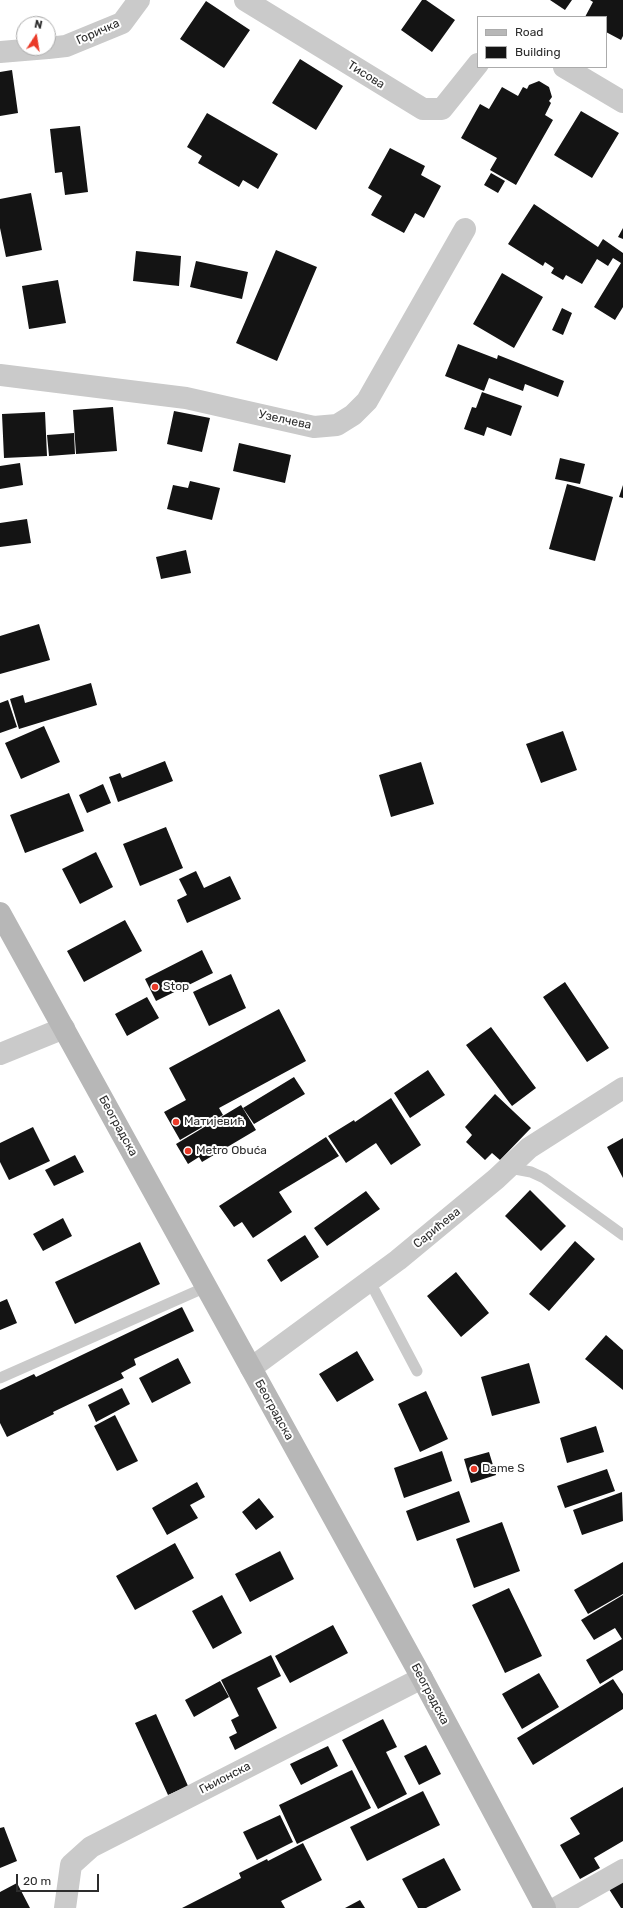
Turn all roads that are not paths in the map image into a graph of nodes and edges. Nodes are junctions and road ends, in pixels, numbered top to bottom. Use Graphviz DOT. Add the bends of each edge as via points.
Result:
graph roads {
  1 [pos="139,0"];
  2 [pos="245,0"];
  3 [pos="56,47"];
  4 [pos="16,51"];
  5 [pos="0,52"];
  6 [pos="477,65"];
  7 [pos="566,68"];
  8 [pos="623,102"];
  9 [pos="465,229"];
  10 [pos="0,375"];
  11 [pos="0,913"];
  12 [pos="64,1028"];
  13 [pos="0,1054"];
  14 [pos="623,1088"];
  15 [pos="496,1179"];
  16 [pos="623,1235"];
  17 [pos="370,1282"];
  18 [pos="206,1287"];
  19 [pos="251,1368"];
  20 [pos="417,1371"];
  21 [pos="0,1378"];
  22 [pos="422,1678"];
  23 [pos="623,1870"];
  24 [pos="65,1908"];
  25 [pos="545,1908"];
  26 [pos="556,1908"];
  1 -- 3 [label="street, Горичка" via="122,23 66,46"];
  2 -- 6 [label="street, Тисова" via="423,110 442,109"];
  4 -- 5 [label="street, Горичка"];
  7 -- 8 [label="street"];
  9 -- 10 [label="street, Узелчева" via="367,401 353,415 337,425 314,427 186,398"];
  11 -- 12 [label="main road, Београдска"];
  12 -- 13 [label="street"];
  12 -- 18 [label="main road, Београдска"];
  14 -- 15 [label="street, Сарићева" via="529,1148"];
  15 -- 16 [label="lane" via="515,1169 531,1172 544,1178"];
  15 -- 17 [label="street, Сарићева"];
  17 -- 19 [label="street, Сарићева"];
  17 -- 20 [label="lane"];
  18 -- 19 [label="main road, Београдска"];
  18 -- 21 [label="lane"];
  19 -- 22 [label="main road, Београдска"];
  22 -- 24 [label="street, Гњионска" via="91,1846 71,1865"];
  22 -- 25 [label="main road, Београдска"];
  23 -- 26 [label="street"];
}
